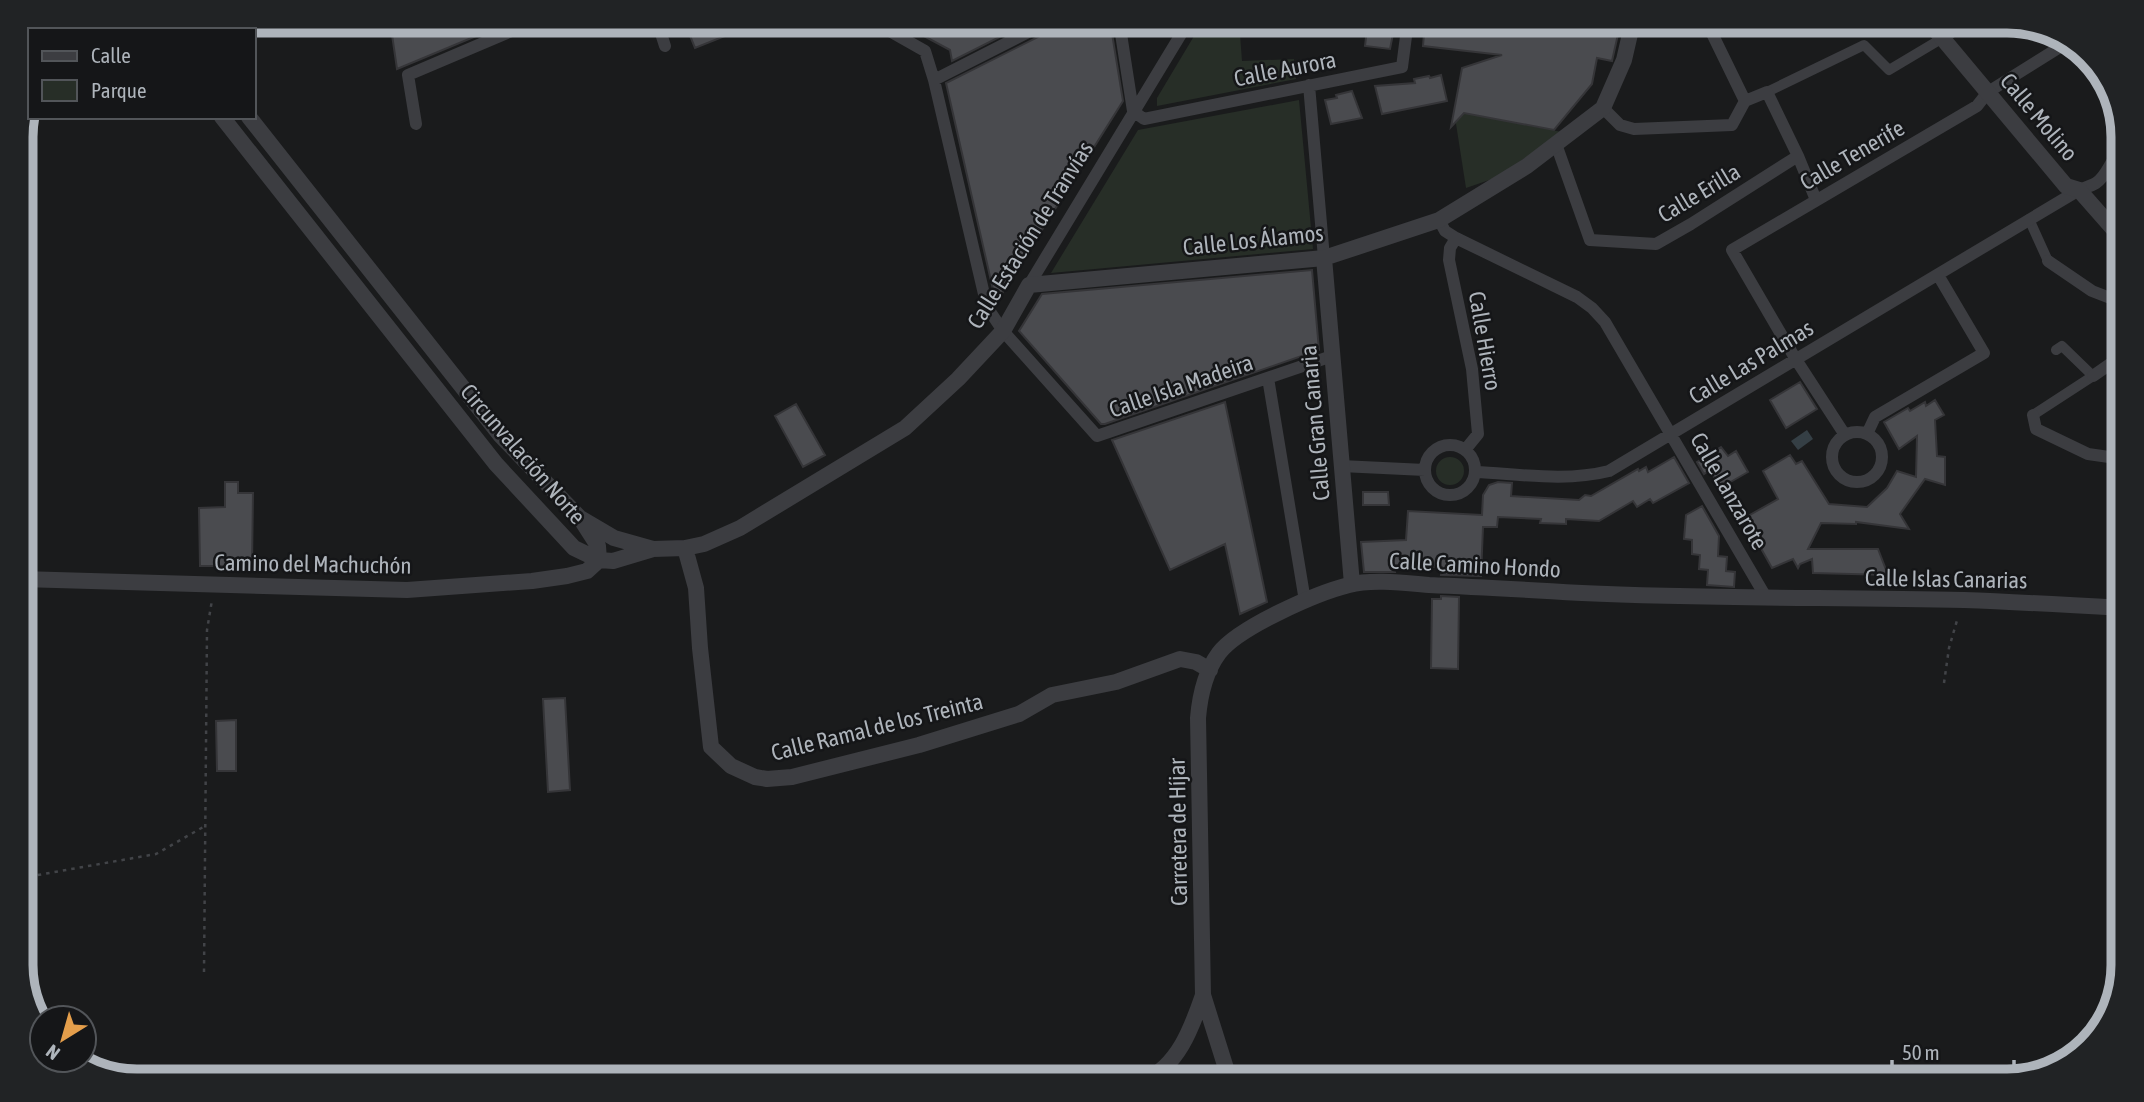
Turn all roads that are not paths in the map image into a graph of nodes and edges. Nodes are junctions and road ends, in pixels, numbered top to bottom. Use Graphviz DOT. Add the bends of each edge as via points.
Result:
graph roads {
  1 [pos="496,33"];
  2 [pos="661,33"];
  3 [pos="893,33"];
  4 [pos="1026,33"];
  5 [pos="1121,33"];
  6 [pos="1182,33"];
  7 [pos="1406,33"];
  8 [pos="1631,33"];
  9 [pos="1712,33"];
  10 [pos="1937,33"];
  11 [pos="1950,33"];
  12 [pos="1941,39"];
  13 [pos="2055,45"];
  14 [pos="665,46"];
  15 [pos="934,80"];
  16 [pos="1309,85"];
  17 [pos="1767,92"];
  18 [pos="1988,92"];
  19 [pos="1745,101"];
  20 [pos="1603,107"];
  21 [pos="1133,111"];
  22 [pos="224,119"];
  23 [pos="251,119"];
  24 [pos="416,124"];
  25 [pos="1556,144"];
  26 [pos="1798,156"];
  27 [pos="2111,166"];
  28 [pos="2079,190"];
  29 [pos="1816,200"];
  30 [pos="2029,219"];
  31 [pos="1439,220"];
  32 [pos="2111,226"];
  33 [pos="1456,238"];
  34 [pos="1324,258"];
  35 [pos="2048,261"];
  36 [pos="1938,275"];
  37 [pos="1029,285"];
  38 [pos="2111,298"];
  39 [pos="1003,331"];
  40 [pos="2056,349"];
  41 [pos="1332,356"];
  42 [pos="1795,358"];
  43 [pos="2111,363"];
  44 [pos="2093,376"];
  45 [pos="1268,378"];
  46 [pos="2033,415"];
  47 [pos="1867,434"];
  48 [pos="1672,435"];
  49 [pos="1845,435"];
  50 [pos="1465,450"];
  51 [pos="2111,455"];
  52 [pos="1340,466"];
  53 [pos="1425,470"];
  54 [pos="1476,472"];
  55 [pos="580,518"];
  56 [pos="653,548"];
  57 [pos="685,548"];
  58 [pos="599,560"];
  59 [pos="33,579"];
  60 [pos="1352,584"];
  61 [pos="1767,599"];
  62 [pos="1305,601"];
  63 [pos="2111,607"];
  64 [pos="1210,670"];
  65 [pos="1203,995"];
  66 [pos="1159,1069"];
  67 [pos="1226,1069"];
  1 -- 24 [label="street" via="408,75"];
  2 -- 14 [label="street"];
  3 -- 15 [label="street" via="925,51"];
  4 -- 15 [label="street"];
  5 -- 21 [label="street"];
  6 -- 21 [label="street, Calle Estación de Tranvías"];
  7 -- 16 [label="street, Calle Aurora" via="1402,67"];
  8 -- 20 [label="street, Calle Los Álamos" via="1625,60"];
  9 -- 19 [label="street"];
  10 -- 12 [label="street, Calle Molino"];
  11 -- 12 [label="street"];
  12 -- 17 [label="street" via="1889,70 1864,45"];
  12 -- 18 [label="street, Calle Molino"];
  13 -- 18 [label="street, Calle Tenerife"];
  15 -- 39 [label="street" via="987,306"];
  16 -- 21 [label="street, Calle Aurora" via="1144,118"];
  16 -- 34 [label="street"];
  17 -- 19 [label="street"];
  17 -- 26 [label="street"];
  18 -- 28 [label="street, Calle Molino" via="2066,186"];
  18 -- 29 [label="street, Calle Tenerife" via="1977,106"];
  19 -- 20 [label="street" via="1732,125 1634,129 1620,125"];
  20 -- 25 [label="street, Calle Los Álamos"];
  21 -- 37 [label="street, Calle Estación de Tranvías"];
  22 -- 58 [label="street, Circunvalación Norte" via="496,464 574,548"];
  23 -- 55 [label="street, Circunvalación Norte" via="501,436"];
  25 -- 26 [label="street, Calle Erilla" via="1590,240 1656,243"];
  25 -- 31 [label="street, Calle Los Álamos"];
  26 -- 29 [label="street"];
  27 -- 28 [label="street, Calle Las Palmas" via="2097,183"];
  28 -- 30 [label="street, Calle Las Palmas"];
  28 -- 32 [label="street, Calle Molino"];
  29 -- 42 [label="street, Calle Tenerife" via="1732,250"];
  30 -- 35 [label="street"];
  30 -- 36 [label="street, Calle Las Palmas"];
  31 -- 33 [label="street, Calle Lanzarote"];
  31 -- 34 [label="street, Calle Los Álamos"];
  33 -- 48 [label="street, Calle Lanzarote" via="1592,307"];
  33 -- 50 [label="street, Calle Hierro" via="1449,260 1472,369 1478,434"];
  34 -- 37 [label="street, Calle Los Álamos"];
  34 -- 41 [label="street, Calle Gran Canaria"];
  35 -- 38 [label="street"];
  36 -- 42 [label="street, Calle Las Palmas"];
  36 -- 47 [label="street" via="1984,353 1875,417"];
  37 -- 39 [label="street, Calle Estación de Tranvías"];
  39 -- 45 [label="street, Calle Isla Madeira" via="1097,436"];
  39 -- 57 [label="street, Calle Estación de Tranvías" via="905,428 740,528"];
  40 -- 44 [label="street" via="2062,346"];
  41 -- 45 [label="street, Calle Isla Madeira"];
  41 -- 52 [label="street, Calle Gran Canaria"];
  42 -- 48 [label="street, Calle Las Palmas"];
  42 -- 49 [label="street"];
  43 -- 44 [label="street"];
  44 -- 46 [label="street"];
  45 -- 62 [label="street"];
  46 -- 51 [label="street" via="2036,429 2088,454"];
  47 -- 49 [label="street"];
  47 -- 49 [label="street" via="1879,446 1881,463 1872,477 1857,482 1841,477 1832,463 1834,446"];
  48 -- 54 [label="street, Calle Las Palmas" via="1608,471 1588,476"];
  48 -- 61 [label="street, Calle Lanzarote"];
  50 -- 53 [label="street" via="1442,447 1430,455"];
  50 -- 54 [label="street"];
  52 -- 53 [label="street"];
  52 -- 60 [label="street, Calle Gran Canaria"];
  53 -- 54 [label="street" via="1430,486 1445,495 1469,488"];
  55 -- 56 [label="street, Circunvalación Norte" via="614,538"];
  55 -- 58 [label="street" via="598,547"];
  56 -- 57 [label="street, Calle Estación de Tranvías"];
  56 -- 58 [label="street" via="613,561"];
  57 -- 64 [label="street, Calle Ramal de los Treinta" via="696,588 711,747 731,766 755,777 792,777 919,745 1019,714 1052,695 1116,682 1180,659"];
  58 -- 59 [label="street, Camino del Machuchón" via="587,571 567,576 407,590"];
  60 -- 61 [label="street, Calle Camino Hondo"];
  60 -- 62 [label="street, Calle Camino Hondo"];
  61 -- 63 [label="street, Calle Islas Canarias" via="1963,600"];
  62 -- 64 [label="street, Calle Camino Hondo" via="1231,641"];
  64 -- 65 [label="street, Carretera de Híjar" via="1198,718"];
  65 -- 66 [label="street" via="1189,1035"];
  65 -- 67 [label="street"];
}
